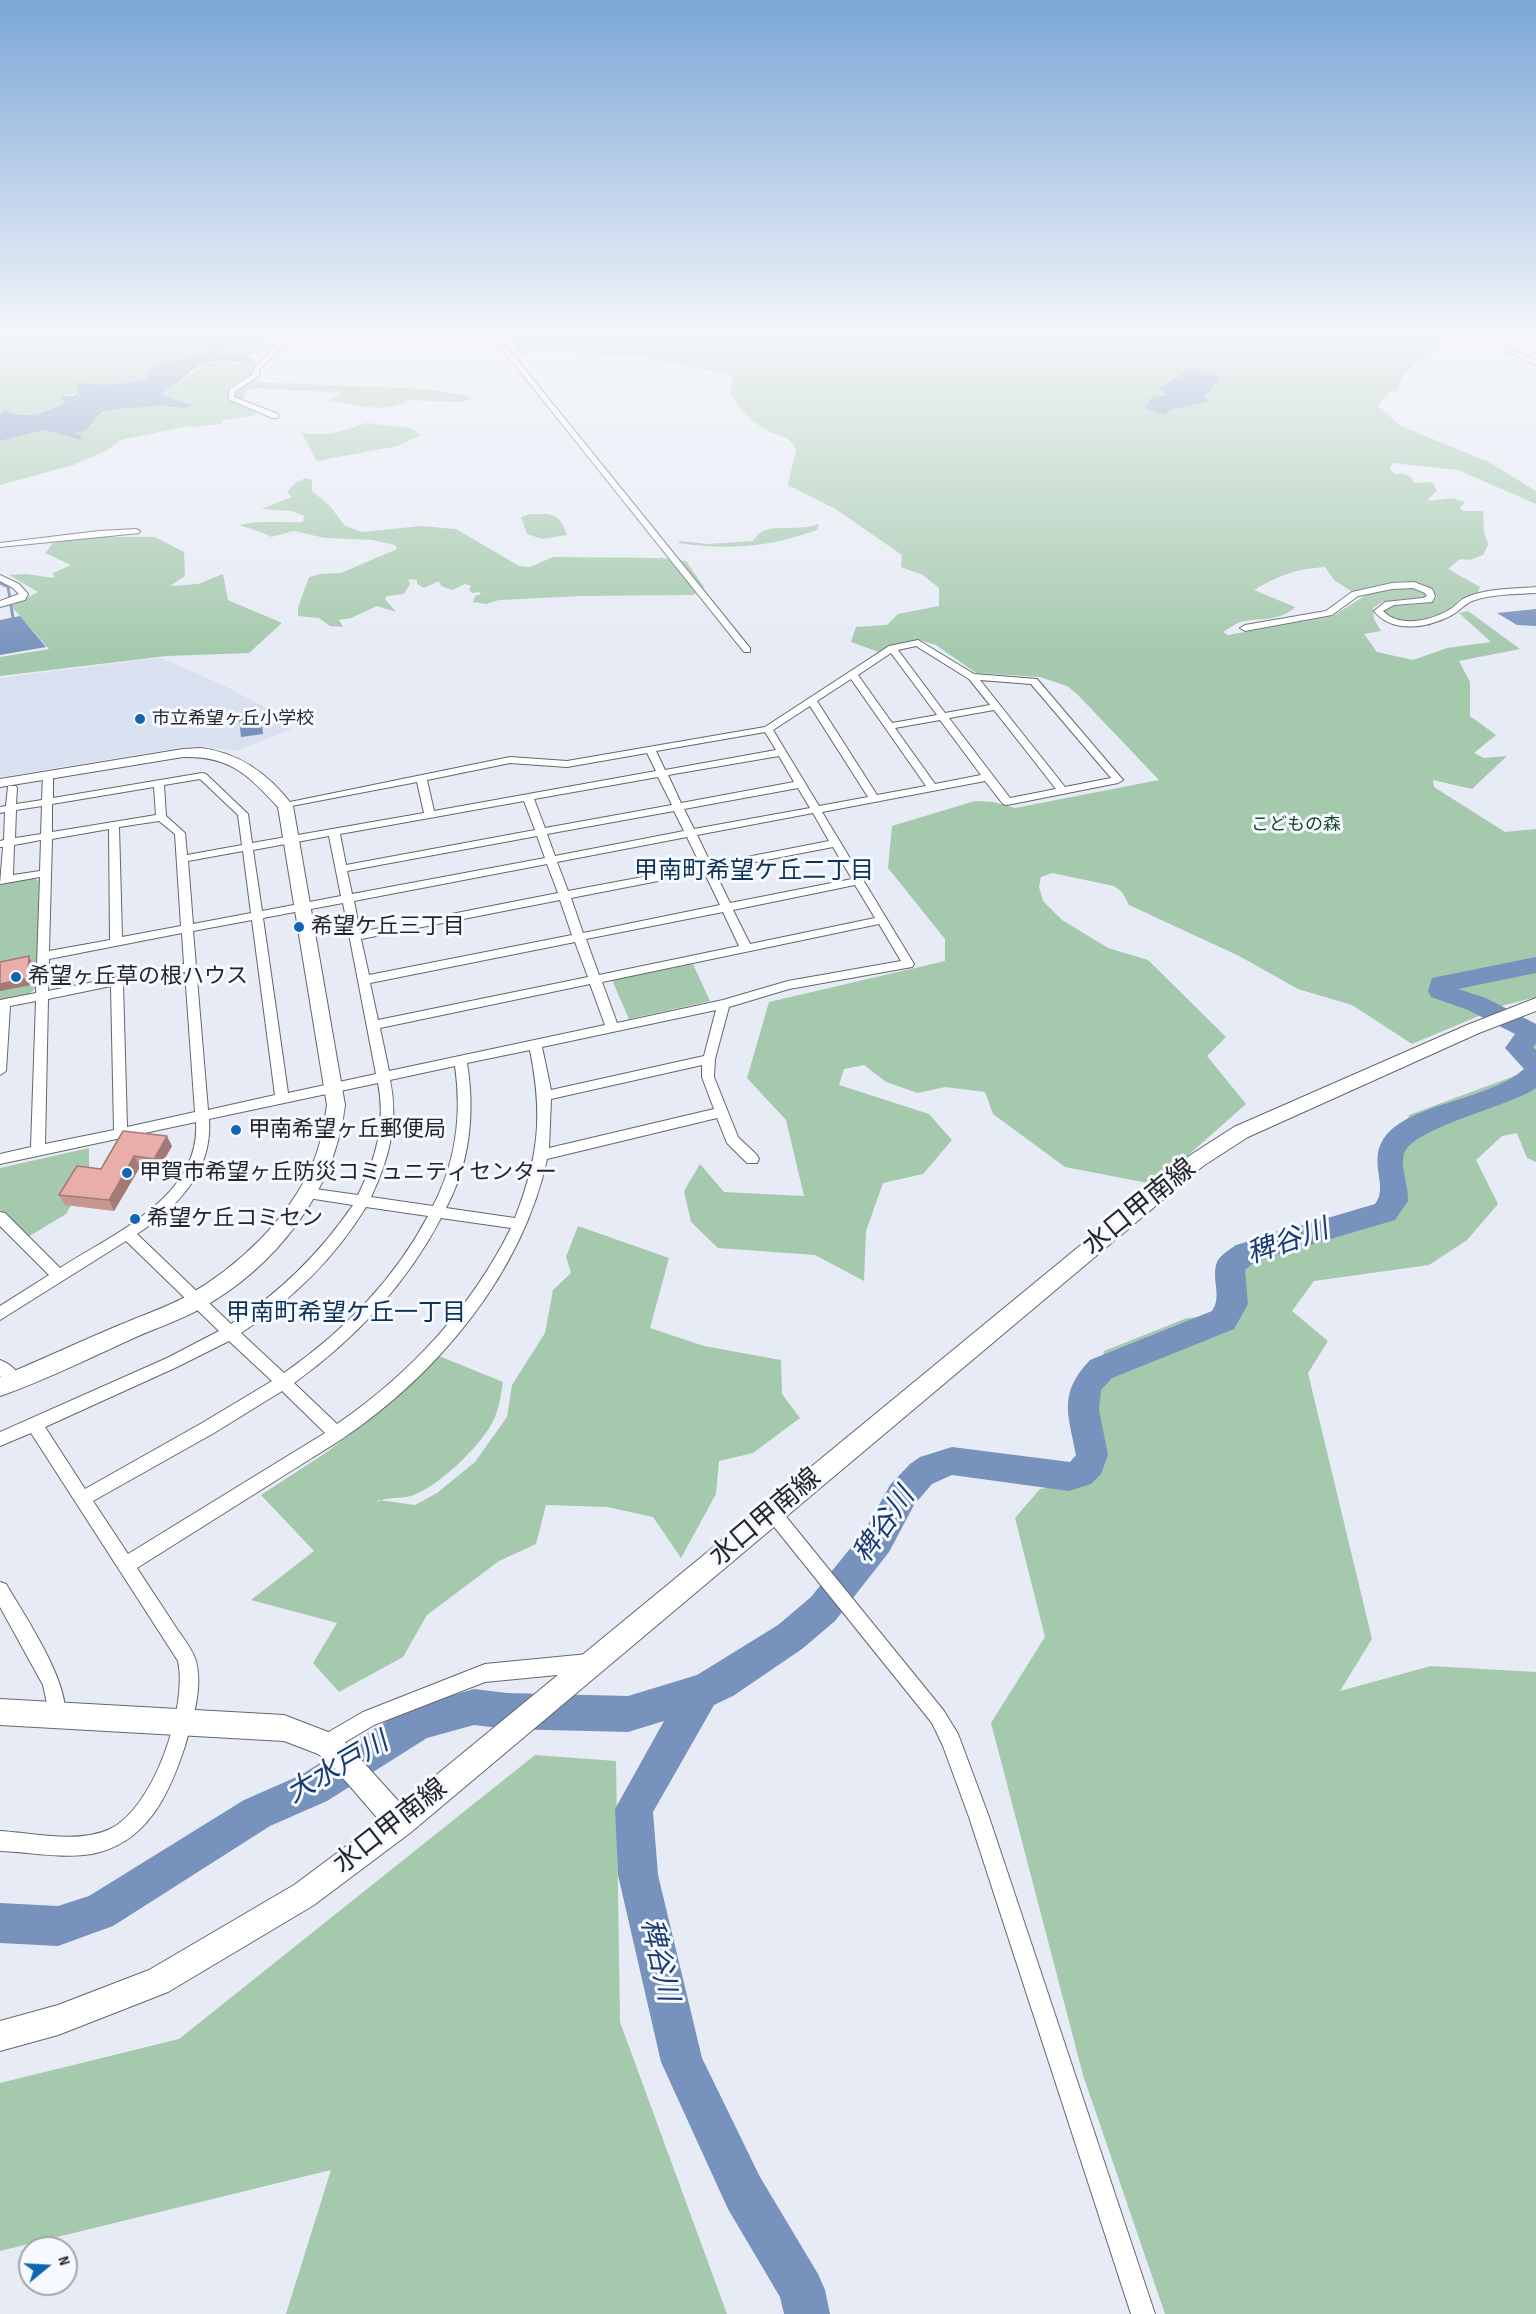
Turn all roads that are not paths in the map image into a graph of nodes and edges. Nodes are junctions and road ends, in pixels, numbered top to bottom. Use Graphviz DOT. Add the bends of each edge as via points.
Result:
graph roads {
  1 [pos="577,439"];
  2 [pos="136,531"];
  3 [pos="0,544"];
  4 [pos="0,578"];
  5 [pos="1536,590"];
  6 [pos="3,603"];
  7 [pos="1245,628"];
  8 [pos="892,648"];
  9 [pos="747,650"];
  10 [pos="852,673"];
  11 [pos="972,677"];
  12 [pos="811,700"];
  13 [pos="996,707"];
  14 [pos="943,716"];
  15 [pos="889,726"];
  16 [pos="768,729"];
  17 [pos="650,749"];
  18 [pos="782,752"];
  19 [pos="582,774"];
  20 [pos="662,774"];
  21 [pos="48,775"];
  22 [pos="988,777"];
  23 [pos="421,778"];
  24 [pos="159,783"];
  25 [pos="801,784"];
  26 [pos="6,786"];
  27 [pos="932,787"];
  28 [pos="1063,791"];
  29 [pos="528,797"];
  30 [pos="874,798"];
  31 [pos="47,802"];
  32 [pos="285,806"];
  33 [pos="678,807"];
  34 [pos="5,809"];
  35 [pos="816,809"];
  36 [pos="430,815"];
  37 [pos="161,817"];
  38 [pos="114,825"];
  39 [pos="334,832"];
  40 [pos="540,832"];
  41 [pos="691,833"];
  42 [pos="46,837"];
  43 [pos="291,840"];
  44 [pos="836,843"];
  45 [pos="4,844"];
  46 [pos="249,847"];
  47 [pos="182,859"];
  48 [pos="550,860"];
  49 [pos="708,868"];
  50 [pos="342,869"];
  51 [pos="46,873"];
  52 [pos="3,881"];
  53 [pos="859,881"];
  54 [pos="563,896"];
  55 [pos="348,898"];
  56 [pos="303,906"];
  57 [pos="726,907"];
  58 [pos="257,915"];
  59 [pos="882,920"];
  60 [pos="187,928"];
  61 [pos="356,936"];
  62 [pos="578,936"];
  63 [pos="116,942"];
  64 [pos="746,948"];
  65 [pos="43,956"];
  66 [pos="190,968"];
  67 [pos="365,980"];
  68 [pos="594,980"];
  69 [pos="117,981"];
  70 [pos="42,996"];
  71 [pos="2,1004"];
  72 [pos="724,1004"];
  73 [pos="1528,1007"];
  74 [pos="374,1025"];
  75 [pos="612,1027"];
  76 [pos="535,1044"];
  77 [pos="710,1059"];
  78 [pos="460,1060"];
  79 [pos="0,1071"];
  80 [pos="384,1077"];
  81 [pos="333,1088"];
  82 [pos="545,1096"];
  83 [pos="282,1098"];
  84 [pos="722,1112"];
  85 [pos="203,1115"];
  86 [pos="121,1132"];
  87 [pos="38,1151"];
  88 [pos="541,1155"];
  89 [pos="0,1159"];
  90 [pos="752,1159"];
  91 [pos="308,1192"];
  92 [pos="363,1201"];
  93 [pos="439,1212"];
  94 [pos="0,1217"];
  95 [pos="520,1224"];
  96 [pos="126,1233"];
  97 [pos="59,1276"];
  98 [pos="196,1301"];
  99 [pos="0,1314"];
  100 [pos="230,1333"];
  101 [pos="0,1366"];
  102 [pos="283,1383"];
  103 [pos="7,1384"];
  104 [pos="34,1424"];
  105 [pos="337,1434"];
  106 [pos="0,1439"];
  107 [pos="82,1499"];
  108 [pos="773,1514"];
  109 [pos="126,1565"];
  110 [pos="0,1590"];
  111 [pos="593,1663"];
  112 [pos="0,1712"];
  113 [pos="57,1716"];
  114 [pos="181,1723"];
  115 [pos="333,1749"];
  116 [pos="400,1823"];
  117 [pos="0,1841"];
  118 [pos="0,2037"];
  119 [pos="1143,2314"];
  1 -- 9 [label="street"];
  2 -- 3 [label="street"];
  4 -- 6 [label="street" via="24,594"];
  5 -- 7 [label="street" via="1479,596 1467,599 1439,618 1401,623 1385,619 1378,611 1387,604 1422,602 1431,596 1422,587 1402,584 1355,594 1329,613"];
  8 -- 10 [label="street"];
  8 -- 11 [label="street" via="918,643"];
  8 -- 14 [label="street"];
  10 -- 12 [label="street"];
  10 -- 15 [label="street"];
  11 -- 13 [label="street"];
  11 -- 28 [label="street" via="1034,681 1118,780"];
  12 -- 16 [label="street"];
  12 -- 30 [label="street"];
  13 -- 14 [label="street"];
  13 -- 28 [label="street"];
  14 -- 15 [label="street"];
  14 -- 22 [label="street"];
  15 -- 27 [label="street"];
  16 -- 17 [label="street"];
  16 -- 18 [label="street"];
  17 -- 19 [label="street"];
  17 -- 20 [label="street"];
  18 -- 20 [label="street"];
  18 -- 25 [label="street"];
  19 -- 20 [label="street"];
  19 -- 23 [label="street" via="556,763 510,760"];
  19 -- 29 [label="street"];
  20 -- 33 [label="street"];
  21 -- 26 [label="street"];
  21 -- 31 [label="street"];
  21 -- 32 [label="street" via="183,753 219,754 236,760"];
  22 -- 27 [label="street"];
  22 -- 28 [label="street" via="1007,802"];
  23 -- 32 [label="street"];
  23 -- 36 [label="street"];
  24 -- 31 [label="street"];
  24 -- 37 [label="street"];
  24 -- 46 [label="street" via="202,776 243,814"];
  25 -- 33 [label="street"];
  25 -- 35 [label="street"];
  26 -- 34 [label="street"];
  27 -- 30 [label="street"];
  29 -- 36 [label="street"];
  29 -- 40 [label="street"];
  30 -- 35 [label="street"];
  31 -- 34 [label="street"];
  31 -- 42 [label="street"];
  32 -- 43 [label="street"];
  33 -- 40 [label="street"];
  33 -- 41 [label="street"];
  34 -- 45 [label="street"];
  35 -- 41 [label="street"];
  35 -- 44 [label="street"];
  36 -- 39 [label="street"];
  37 -- 38 [label="street"];
  37 -- 47 [label="street" via="180,833"];
  38 -- 42 [label="street"];
  38 -- 63 [label="street"];
  39 -- 43 [label="street"];
  39 -- 50 [label="street"];
  40 -- 48 [label="street"];
  40 -- 50 [label="street"];
  41 -- 48 [label="street"];
  41 -- 49 [label="street"];
  42 -- 45 [label="street"];
  42 -- 51 [label="street"];
  43 -- 46 [label="street"];
  43 -- 56 [label="street"];
  44 -- 49 [label="street"];
  44 -- 53 [label="street"];
  45 -- 52 [label="street"];
  46 -- 47 [label="street"];
  46 -- 58 [label="street"];
  47 -- 60 [label="street"];
  48 -- 54 [label="street"];
  48 -- 55 [label="street"];
  49 -- 54 [label="street"];
  49 -- 57 [label="street"];
  50 -- 55 [label="street"];
  51 -- 52 [label="street"];
  51 -- 65 [label="street"];
  53 -- 57 [label="street"];
  53 -- 59 [label="street"];
  54 -- 61 [label="street"];
  54 -- 62 [label="street"];
  55 -- 56 [label="street"];
  55 -- 61 [label="street"];
  56 -- 58 [label="street"];
  56 -- 81 [label="street"];
  57 -- 62 [label="street"];
  57 -- 64 [label="street"];
  58 -- 60 [label="street"];
  58 -- 83 [label="street"];
  59 -- 64 [label="street"];
  59 -- 72 [label="street" via="908,964 788,985"];
  60 -- 63 [label="street"];
  60 -- 66 [label="street"];
  61 -- 67 [label="street"];
  62 -- 67 [label="street"];
  62 -- 68 [label="street"];
  63 -- 65 [label="street"];
  64 -- 68 [label="street"];
  65 -- 70 [label="street"];
  66 -- 69 [label="street"];
  66 -- 85 [label="street"];
  67 -- 74 [label="street"];
  68 -- 74 [label="street"];
  68 -- 75 [label="street"];
  69 -- 70 [label="street"];
  69 -- 86 [label="street"];
  70 -- 71 [label="street"];
  70 -- 87 [label="street"];
  71 -- 79 [label="street"];
  72 -- 75 [label="street"];
  72 -- 77 [label="street"];
  73 -- 108 [label="street, 水口甲南線" via="1241,1132 1196,1161"];
  74 -- 80 [label="street"];
  75 -- 76 [label="street"];
  76 -- 78 [label="street"];
  76 -- 82 [label="street"];
  77 -- 82 [label="street"];
  77 -- 84 [label="street" via="710,1086"];
  78 -- 80 [label="street"];
  78 -- 93 [label="street" via="465,1126 457,1165"];
  80 -- 81 [label="street"];
  80 -- 92 [label="street" via="388,1123 380,1162"];
  81 -- 83 [label="street"];
  81 -- 91 [label="street" via="336,1121"];
  82 -- 88 [label="street"];
  83 -- 85 [label="street"];
  84 -- 88 [label="street"];
  84 -- 90 [label="street" via="732,1140"];
  85 -- 86 [label="street"];
  85 -- 96 [label="street" via="201,1149 184,1185 160,1209"];
  86 -- 87 [label="street"];
  87 -- 89 [label="street"];
  88 -- 95 [label="street"];
  91 -- 92 [label="street"];
  91 -- 98 [label="street" via="296,1212 256,1254"];
  92 -- 93 [label="street"];
  92 -- 100 [label="street" via="339,1237 299,1280"];
  93 -- 95 [label="street"];
  93 -- 102 [label="street" via="422,1241 369,1309"];
  94 -- 97 [label="street"];
  95 -- 105 [label="street" via="486,1284 453,1330 404,1380"];
  96 -- 97 [label="street"];
  96 -- 98 [label="street"];
  97 -- 99 [label="street"];
  98 -- 100 [label="street"];
  98 -- 103 [label="street"];
  100 -- 102 [label="street"];
  100 -- 104 [label="street"];
  101 -- 103 [label="street"];
  102 -- 105 [label="street"];
  102 -- 107 [label="street"];
  104 -- 106 [label="street"];
  104 -- 107 [label="street"];
  105 -- 109 [label="street"];
  107 -- 109 [label="street"];
  108 -- 111 [label="street, 水口甲南線"];
  108 -- 119 [label="street" via="938,1717 951,1741 980,1817"];
  109 -- 114 [label="street" via="186,1658 190,1691"];
  110 -- 113 [label="street" via="52,1683"];
  111 -- 115 [label="street" via="485,1673 369,1718 350,1728"];
  111 -- 116 [label="street, 水口甲南線"];
  112 -- 113 [label="street"];
  113 -- 114 [label="street"];
  114 -- 115 [label="street" via="284,1728"];
  114 -- 117 [label="street" via="157,1794 142,1817 125,1832 85,1845"];
  115 -- 116 [label="street"];
  116 -- 118 [label="street, 水口甲南線" via="304,1895 158,1982 58,2020"];
}
